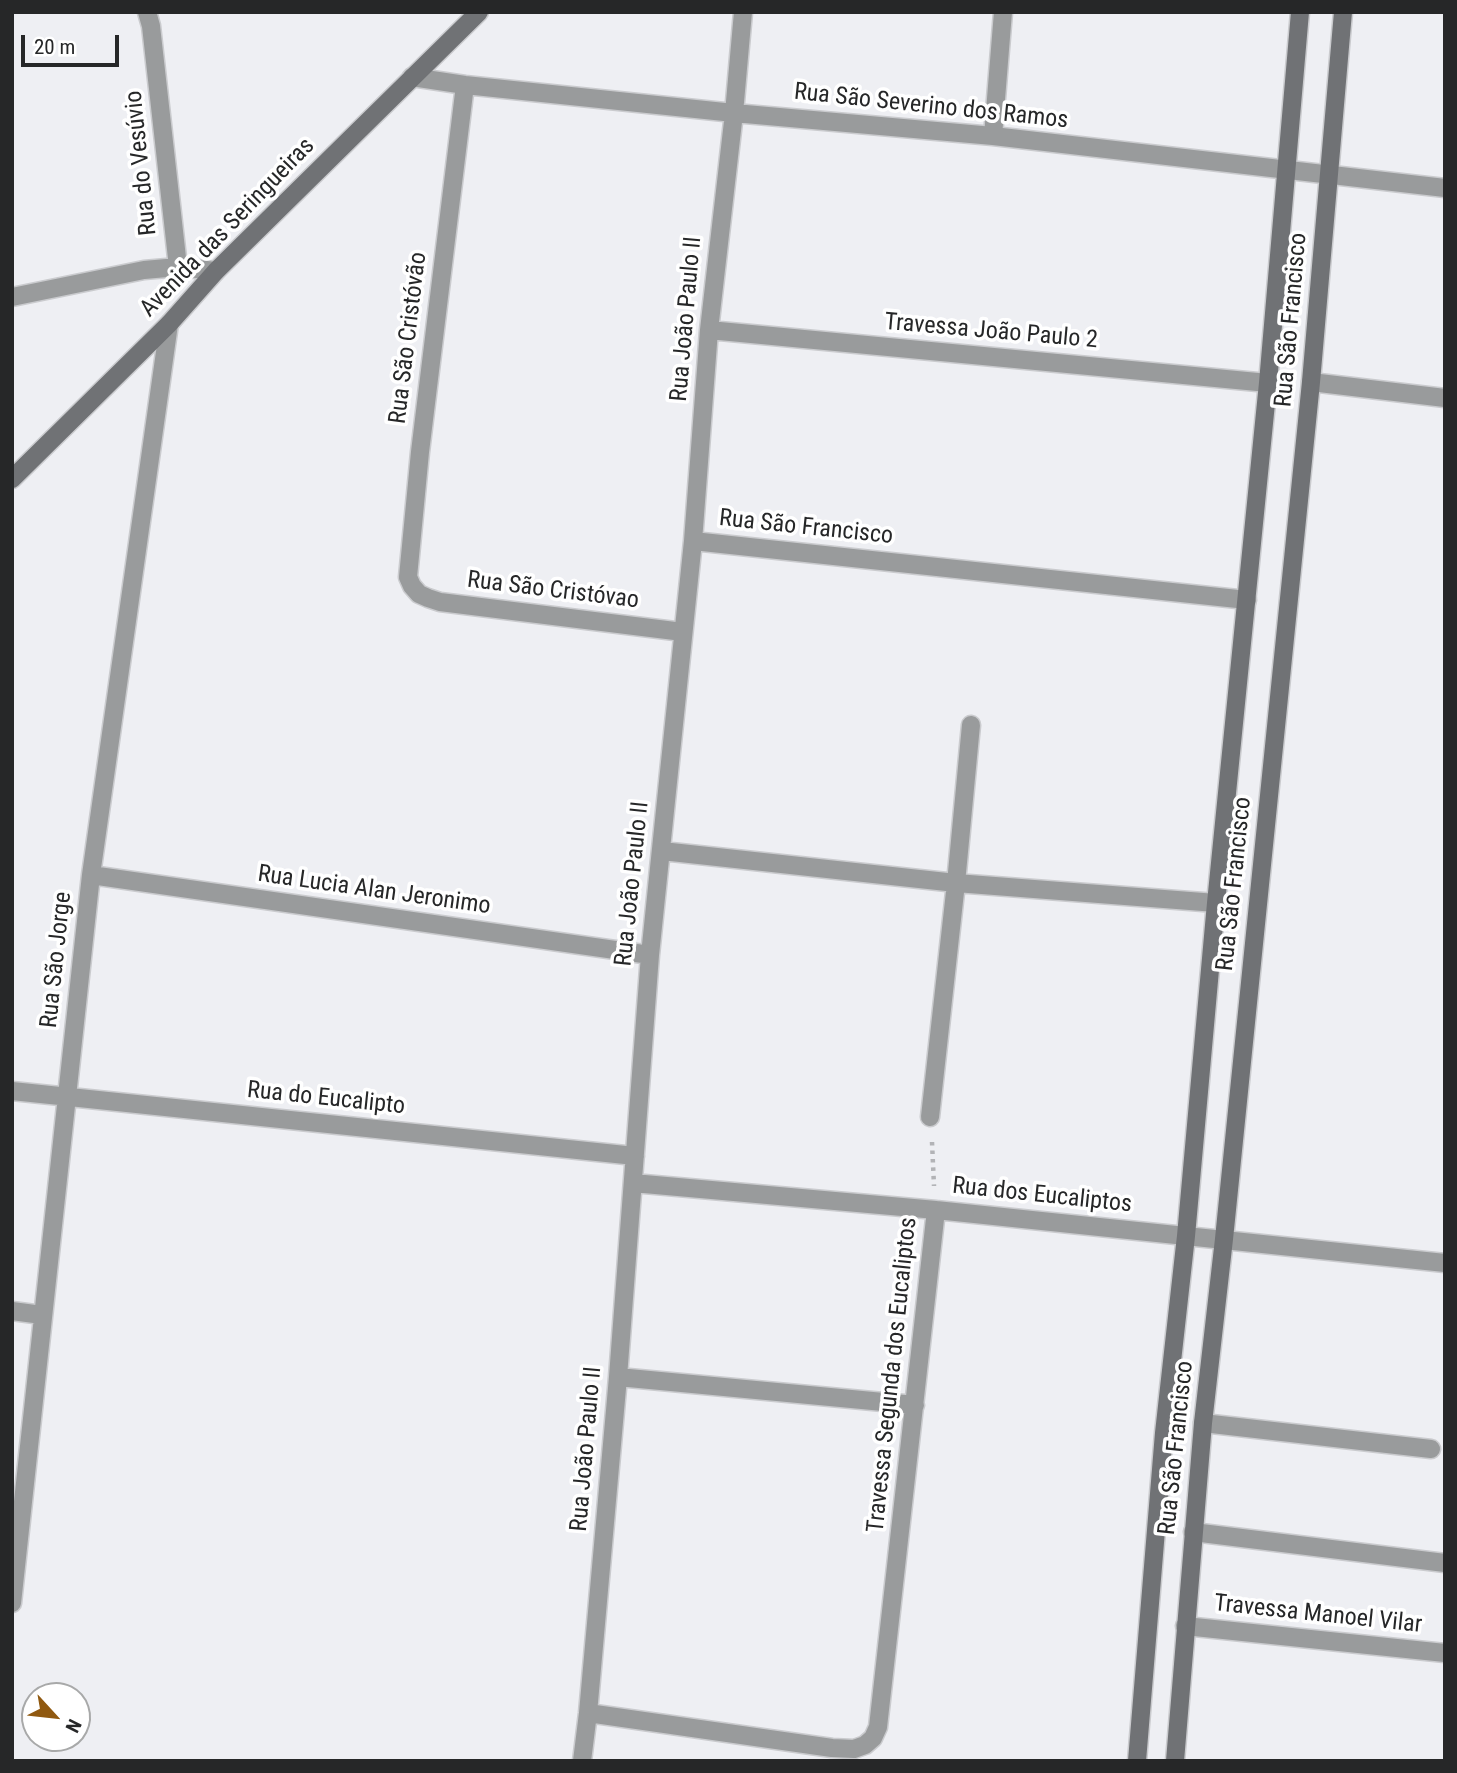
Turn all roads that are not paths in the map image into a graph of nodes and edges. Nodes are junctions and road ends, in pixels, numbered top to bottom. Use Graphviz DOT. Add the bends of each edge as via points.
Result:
graph roads {
  1 [pos="147,12"];
  2 [pos="479,12"];
  3 [pos="743,12"];
  4 [pos="1003,12"];
  5 [pos="1300,12"];
  6 [pos="1343,12"];
  7 [pos="412,77"];
  8 [pos="465,85"];
  9 [pos="734,113"];
  10 [pos="993,136"];
  11 [pos="1287,170"];
  12 [pos="1330,175"];
  13 [pos="1445,188"];
  14 [pos="178,267"];
  15 [pos="216,271"];
  16 [pos="12,297"];
  17 [pos="169,324"];
  18 [pos="709,330"];
  19 [pos="1311,382"];
  20 [pos="1268,383"];
  21 [pos="1445,398"];
  22 [pos="12,479"];
  23 [pos="694,541"];
  24 [pos="419,593"];
  25 [pos="1247,600"];
  26 [pos="683,632"];
  27 [pos="971,725"];
  28 [pos="662,851"];
  29 [pos="91,875"];
  30 [pos="956,883"];
  31 [pos="1216,903"];
  32 [pos="650,955"];
  33 [pos="12,1091"];
  34 [pos="67,1097"];
  35 [pos="930,1117"];
  36 [pos="635,1156"];
  37 [pos="633,1183"];
  38 [pos="936,1210"];
  39 [pos="1186,1236"];
  40 [pos="1224,1239"];
  41 [pos="1445,1263"];
  42 [pos="12,1311"];
  43 [pos="42,1315"];
  44 [pos="618,1377"];
  45 [pos="915,1405"];
  46 [pos="1203,1423"];
  47 [pos="1431,1449"];
  48 [pos="18,1509"];
  49 [pos="1193,1532"];
  50 [pos="1445,1563"];
  51 [pos="12,1603"];
  52 [pos="1185,1626"];
  53 [pos="1445,1653"];
  54 [pos="588,1713"];
  55 [pos="582,1761"];
  56 [pos="1137,1761"];
  57 [pos="1175,1761"];
  1 -- 14 [label="street, Rua do Vesúvio"];
  2 -- 7 [label="street, Avenida das Seringueiras"];
  3 -- 9 [label="street, Rua João Paulo II"];
  4 -- 10 [label="street"];
  5 -- 11 [label="street, Rua São Francisco"];
  6 -- 12 [label="street, Rua São Francisco"];
  7 -- 8 [label="street, Rua São Severino dos Ramos"];
  7 -- 15 [label="street, Avenida das Seringueiras"];
  8 -- 9 [label="street, Rua São Severino dos Ramos"];
  8 -- 24 [label="street, Rua São Cristóvão" via="408,577"];
  9 -- 10 [label="street, Rua São Severino dos Ramos"];
  9 -- 18 [label="street, Rua João Paulo II"];
  10 -- 11 [label="street, Rua São Severino dos Ramos"];
  11 -- 12 [label="street, Rua São Severino dos Ramos"];
  11 -- 20 [label="street, Rua São Francisco"];
  12 -- 13 [label="street, Rua São Severino dos Ramos"];
  12 -- 19 [label="street, Rua São Francisco"];
  14 -- 15 [label="street"];
  14 -- 16 [label="street"];
  15 -- 17 [label="street, Avenida das Seringueiras"];
  17 -- 22 [label="street, Avenida das Seringueiras"];
  17 -- 29 [label="street, Rua São Jorge"];
  18 -- 20 [label="street, Travessa João Paulo 2"];
  18 -- 23 [label="street, Rua João Paulo II"];
  19 -- 21 [label="street"];
  19 -- 40 [label="street, Rua São Francisco"];
  20 -- 25 [label="street, Rua São Francisco"];
  23 -- 25 [label="street, Rua São Francisco"];
  23 -- 26 [label="street, Rua João Paulo II"];
  24 -- 26 [label="street, Rua São Cristóvao" via="440,602"];
  25 -- 31 [label="street, Rua São Francisco"];
  26 -- 28 [label="street, Rua João Paulo II"];
  27 -- 30 [label="street"];
  28 -- 30 [label="street"];
  28 -- 32 [label="street, Rua João Paulo II"];
  29 -- 32 [label="street, Rua Lucia Alan Jeronimo"];
  29 -- 34 [label="street, Rua São Jorge"];
  30 -- 31 [label="street"];
  30 -- 35 [label="street"];
  31 -- 39 [label="street, Rua São Francisco"];
  32 -- 36 [label="street, Rua João Paulo II"];
  33 -- 34 [label="street, Rua do Eucalipto"];
  34 -- 36 [label="street, Rua do Eucalipto"];
  34 -- 43 [label="street, Rua São Jorge"];
  36 -- 37 [label="street, Rua João Paulo II"];
  37 -- 38 [label="street, Rua dos Eucaliptos"];
  37 -- 44 [label="street, Rua João Paulo II"];
  38 -- 39 [label="street, Rua dos Eucaliptos"];
  38 -- 45 [label="street, Travessa Segunda dos Eucaliptos"];
  39 -- 40 [label="street, Rua dos Eucaliptos"];
  39 -- 56 [label="street, Rua São Francisco" via="1164,1433"];
  40 -- 41 [label="street, Rua dos Eucaliptos"];
  40 -- 46 [label="street, Rua São Francisco"];
  42 -- 43 [label="street"];
  43 -- 48 [label="street, Rua São Jorge"];
  44 -- 45 [label="street"];
  44 -- 54 [label="street, Rua João Paulo II"];
  45 -- 54 [label="street, Travessa Segunda dos Eucaliptos" via="878,1727 873,1738 854,1749 832,1748"];
  46 -- 47 [label="street"];
  46 -- 49 [label="street, Rua São Francisco"];
  48 -- 51 [label="street, Rua São Jorge"];
  49 -- 50 [label="street"];
  49 -- 52 [label="street, Rua São Francisco"];
  52 -- 53 [label="street, Travessa Manoel Vilar"];
  52 -- 57 [label="street, Rua São Francisco"];
  54 -- 55 [label="street, Rua João Paulo II"];
}
